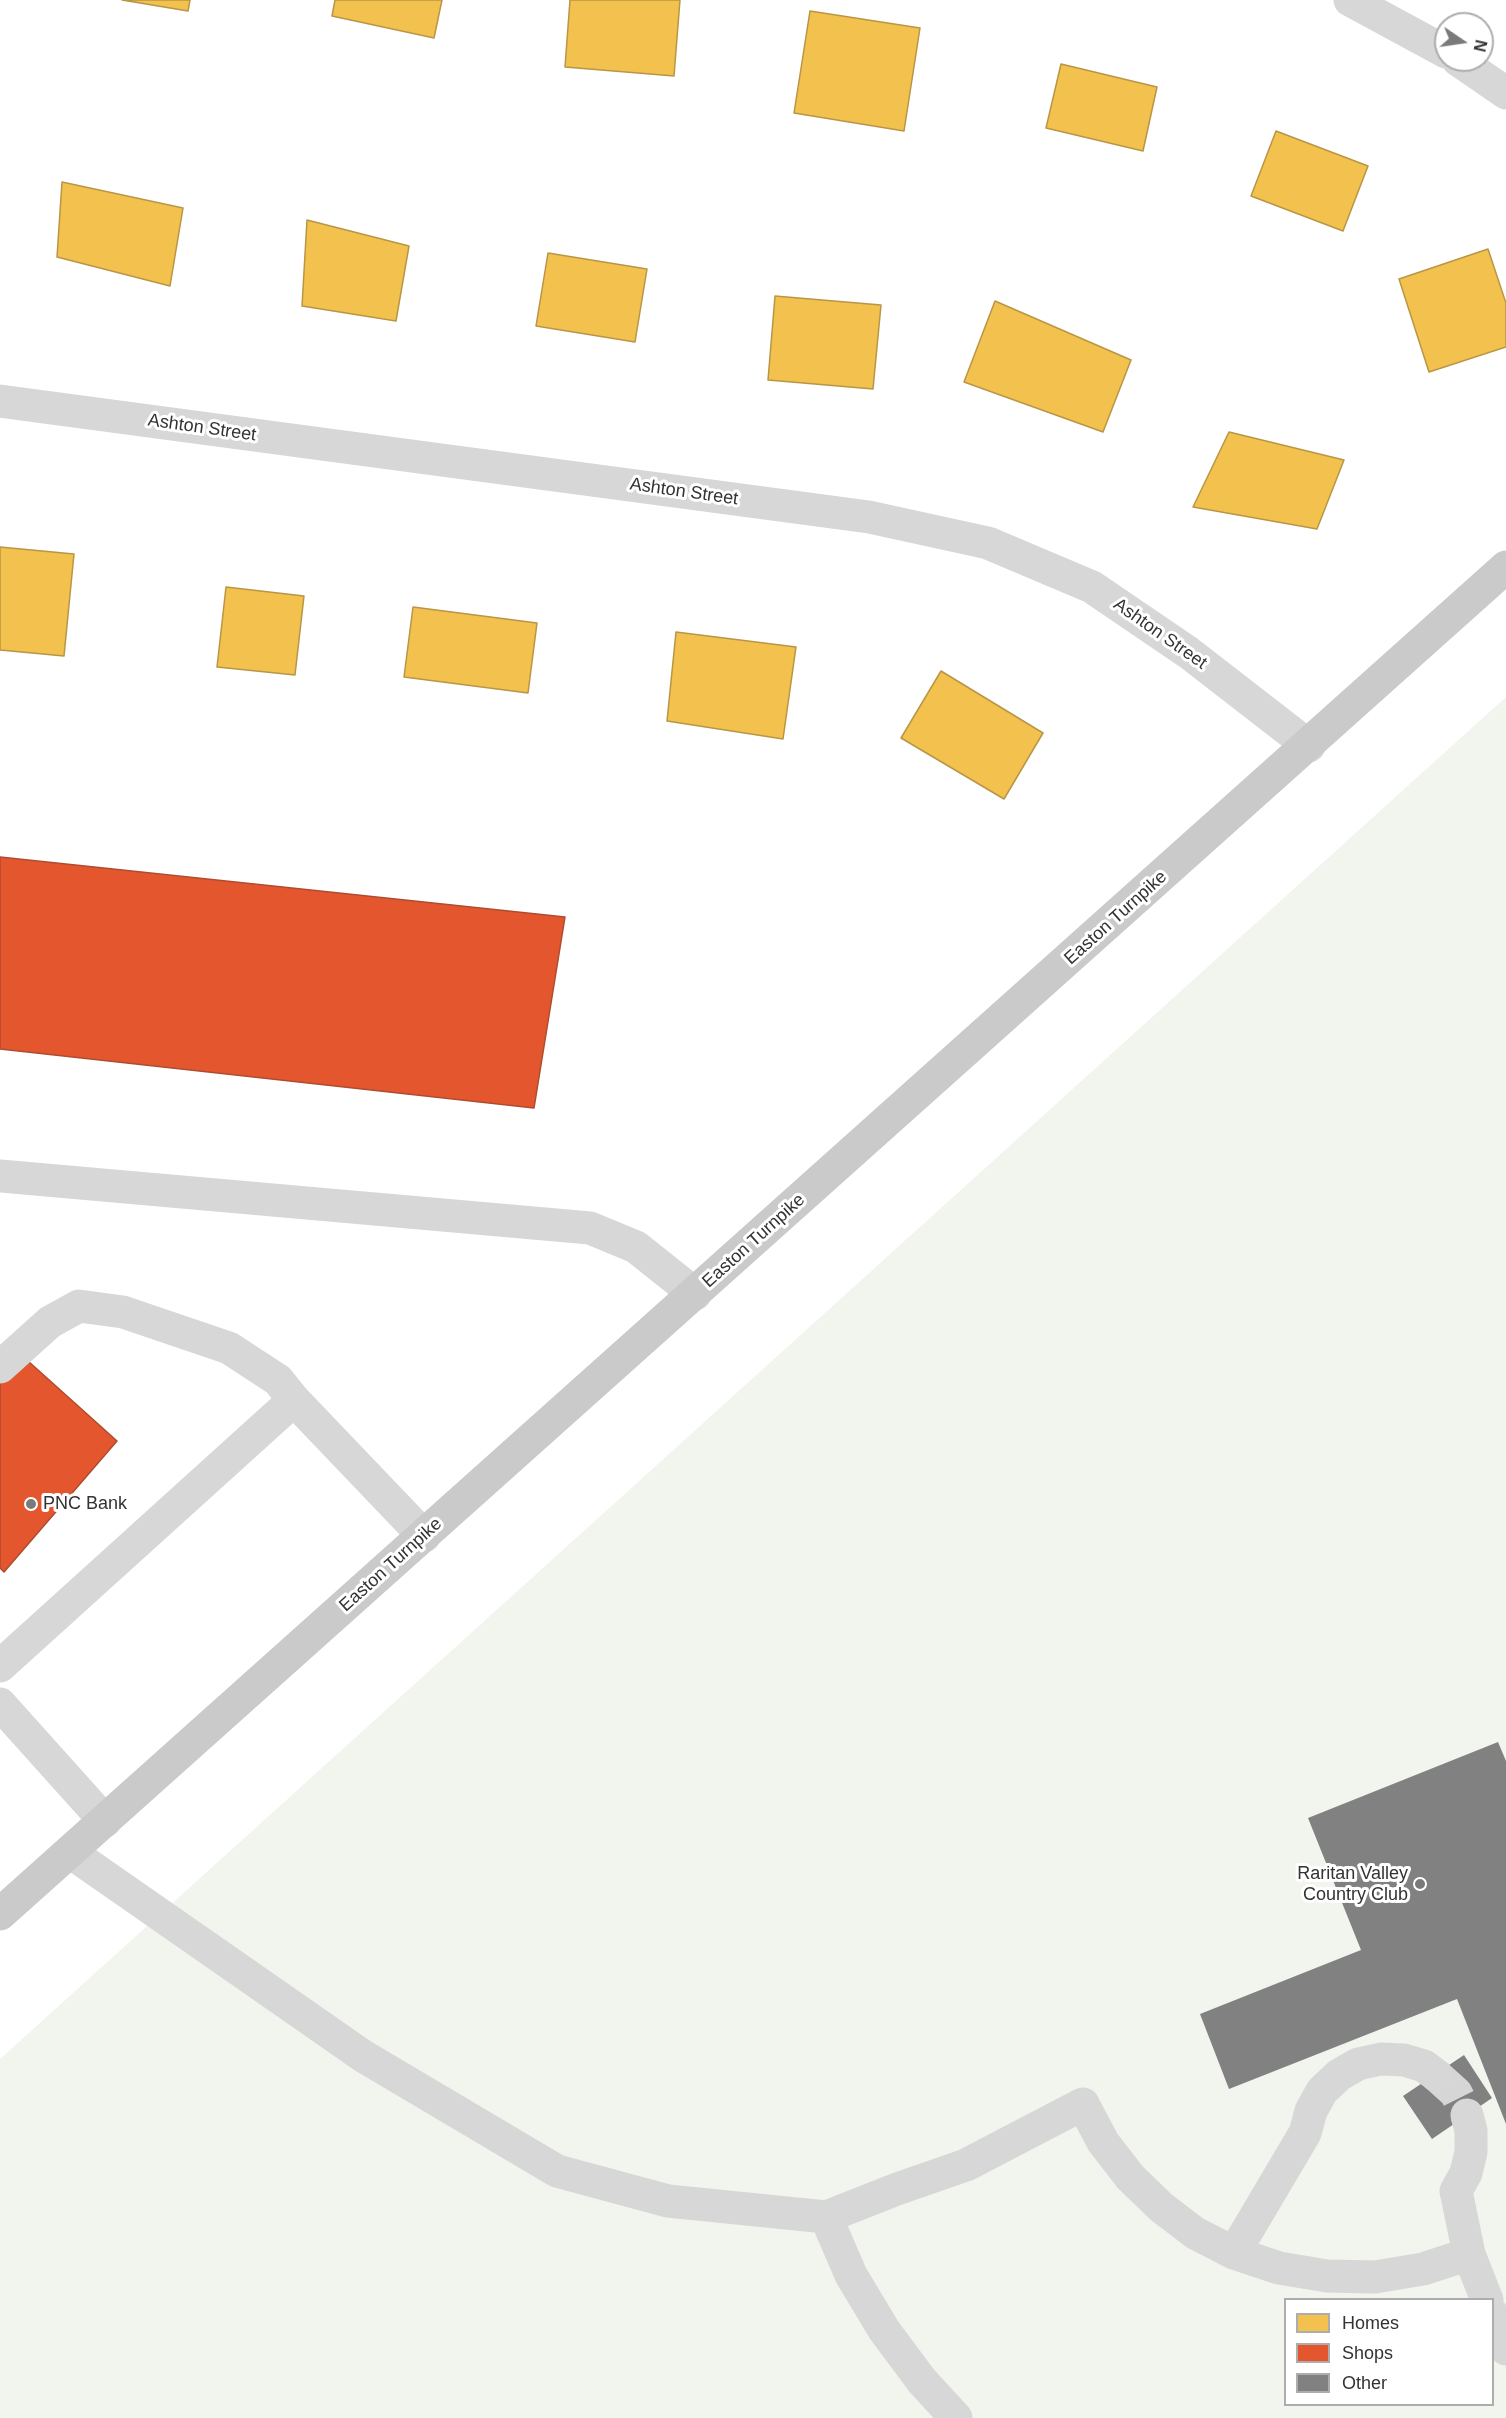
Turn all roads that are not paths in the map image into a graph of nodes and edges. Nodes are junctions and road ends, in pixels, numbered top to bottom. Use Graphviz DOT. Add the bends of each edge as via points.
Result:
graph roads {
  1 [pos="1350,0"];
  2 [pos="1434,46"];
  3 [pos="1475,72"];
  4 [pos="1506,93"];
  5 [pos="0,401"];
  6 [pos="1506,567"];
  7 [pos="1309,746"];
  8 [pos="0,1176"];
  9 [pos="695,1294"];
  10 [pos="0,1367"];
  11 [pos="294,1400"];
  12 [pos="424,1536"];
  13 [pos="0,1666"];
  14 [pos="0,1704"];
  15 [pos="105,1821"];
  16 [pos="70,1852"];
  17 [pos="0,1914"];
  18 [pos="1436,2074"];
  19 [pos="1467,2115"];
  20 [pos="826,2217"];
  21 [pos="1234,2253"];
  22 [pos="1469,2254"];
  23 [pos="1486,2298"];
  24 [pos="1494,2319"];
  25 [pos="1506,2349"];
  26 [pos="957,2418"];
  1 -- 2 [label="street"];
  3 -- 4 [label="street"];
  5 -- 7 [label="street, Ashton Street" via="869,517 988,543 1092,587 1189,653"];
  6 -- 7 [label="main road, Easton Turnpike"];
  7 -- 9 [label="main road, Easton Turnpike"];
  8 -- 9 [label="street" via="590,1228 636,1247"];
  9 -- 12 [label="main road, Easton Turnpike"];
  10 -- 11 [label="street" via="50,1322 79,1306 123,1312 229,1348 278,1380"];
  11 -- 12 [label="street"];
  11 -- 13 [label="street"];
  12 -- 15 [label="main road, Easton Turnpike"];
  14 -- 15 [label="street"];
  15 -- 16 [label="main road, Easton Turnpike"];
  16 -- 17 [label="main road, Easton Turnpike"];
  16 -- 20 [label="street" via="363,2056 558,2171 668,2201"];
  18 -- 21 [label="street" via="1404,2060 1381,2059 1358,2064 1338,2075 1322,2091 1305,2133"];
  19 -- 22 [label="street" via="1471,2152 1467,2173 1456,2191"];
  20 -- 21 [label="street" via="966,2165 1083,2104 1103,2142 1130,2177 1195,2233"];
  20 -- 26 [label="street" via="851,2275 884,2330 922,2381"];
  21 -- 22 [label="street" via="1280,2268 1327,2276 1375,2277 1423,2269"];
  22 -- 23 [label="street"];
  24 -- 25 [label="street"];
}
